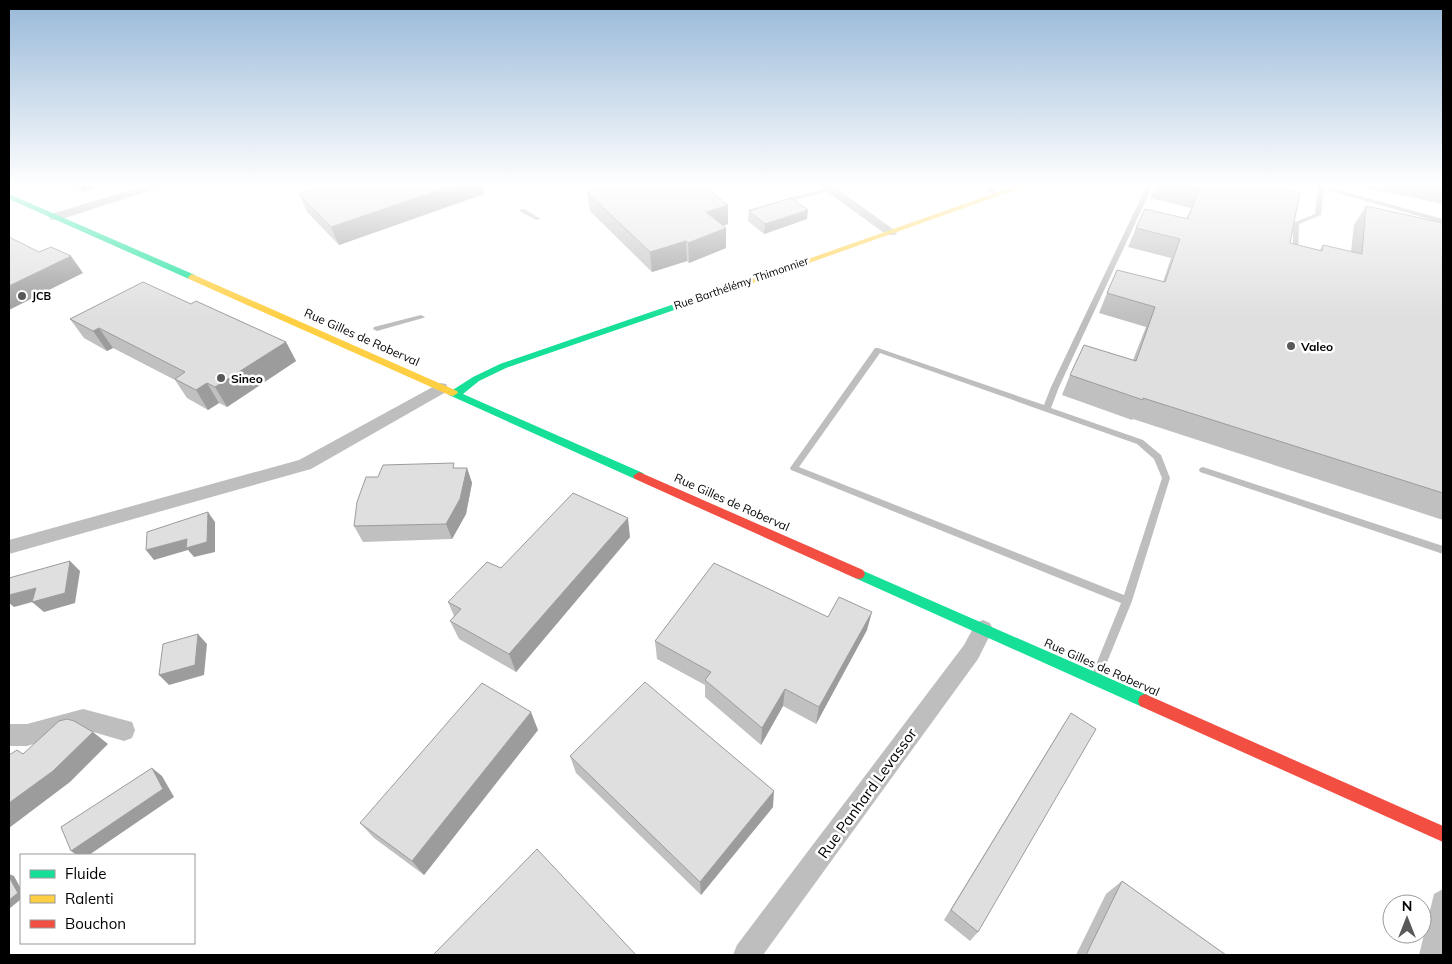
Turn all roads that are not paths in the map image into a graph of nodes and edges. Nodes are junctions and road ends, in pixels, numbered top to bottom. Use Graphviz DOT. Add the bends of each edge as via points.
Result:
graph roads {
  1 [pos="80,228"];
  2 [pos="885,228"];
  3 [pos="902,228"];
  4 [pos="1130,228"];
  5 [pos="1296,228"];
  6 [pos="891,232"];
  7 [pos="1294,259"];
  8 [pos="421,317"];
  9 [pos="377,329"];
  10 [pos="440,388"];
  11 [pos="456,394"];
  12 [pos="1047,408"];
  13 [pos="1203,470"];
  14 [pos="9,548"];
  15 [pos="1443,550"];
  16 [pos="1127,601"];
  17 [pos="983,629"];
  18 [pos="1096,679"];
  19 [pos="124,730"];
  20 [pos="9,735"];
  21 [pos="1443,834"];
  22 [pos="747,955"];
  1 -- 10 [label="street, Rue Gilles de Roberval"];
  2 -- 6 [label="street"];
  3 -- 6 [label="street, Rue Barthélémy Thimonnier"];
  4 -- 12 [label="lane"];
  5 -- 7 [label="lane"];
  6 -- 11 [label="street, Rue Barthélémy Thimonnier" via="503,366 476,379"];
  8 -- 9 [label="lane"];
  10 -- 11 [label="street, Rue Gilles de Roberval"];
  10 -- 14 [label="street" via="305,465"];
  11 -- 17 [label="street, Rue Gilles de Roberval"];
  12 -- 16 [label="lane" via="1140,442 1158,457 1161,464 1166,478"];
  12 -- 16 [label="lane" via="878,350 794,468"];
  13 -- 15 [label="lane"];
  16 -- 18 [label="lane"];
  17 -- 18 [label="street, Rue Gilles de Roberval"];
  17 -- 22 [label="street, Rue Panhard Levassor" via="971,652"];
  18 -- 21 [label="street, Rue Gilles de Roberval"];
  19 -- 20 [label="street" via="84,719 27,735"];
}
